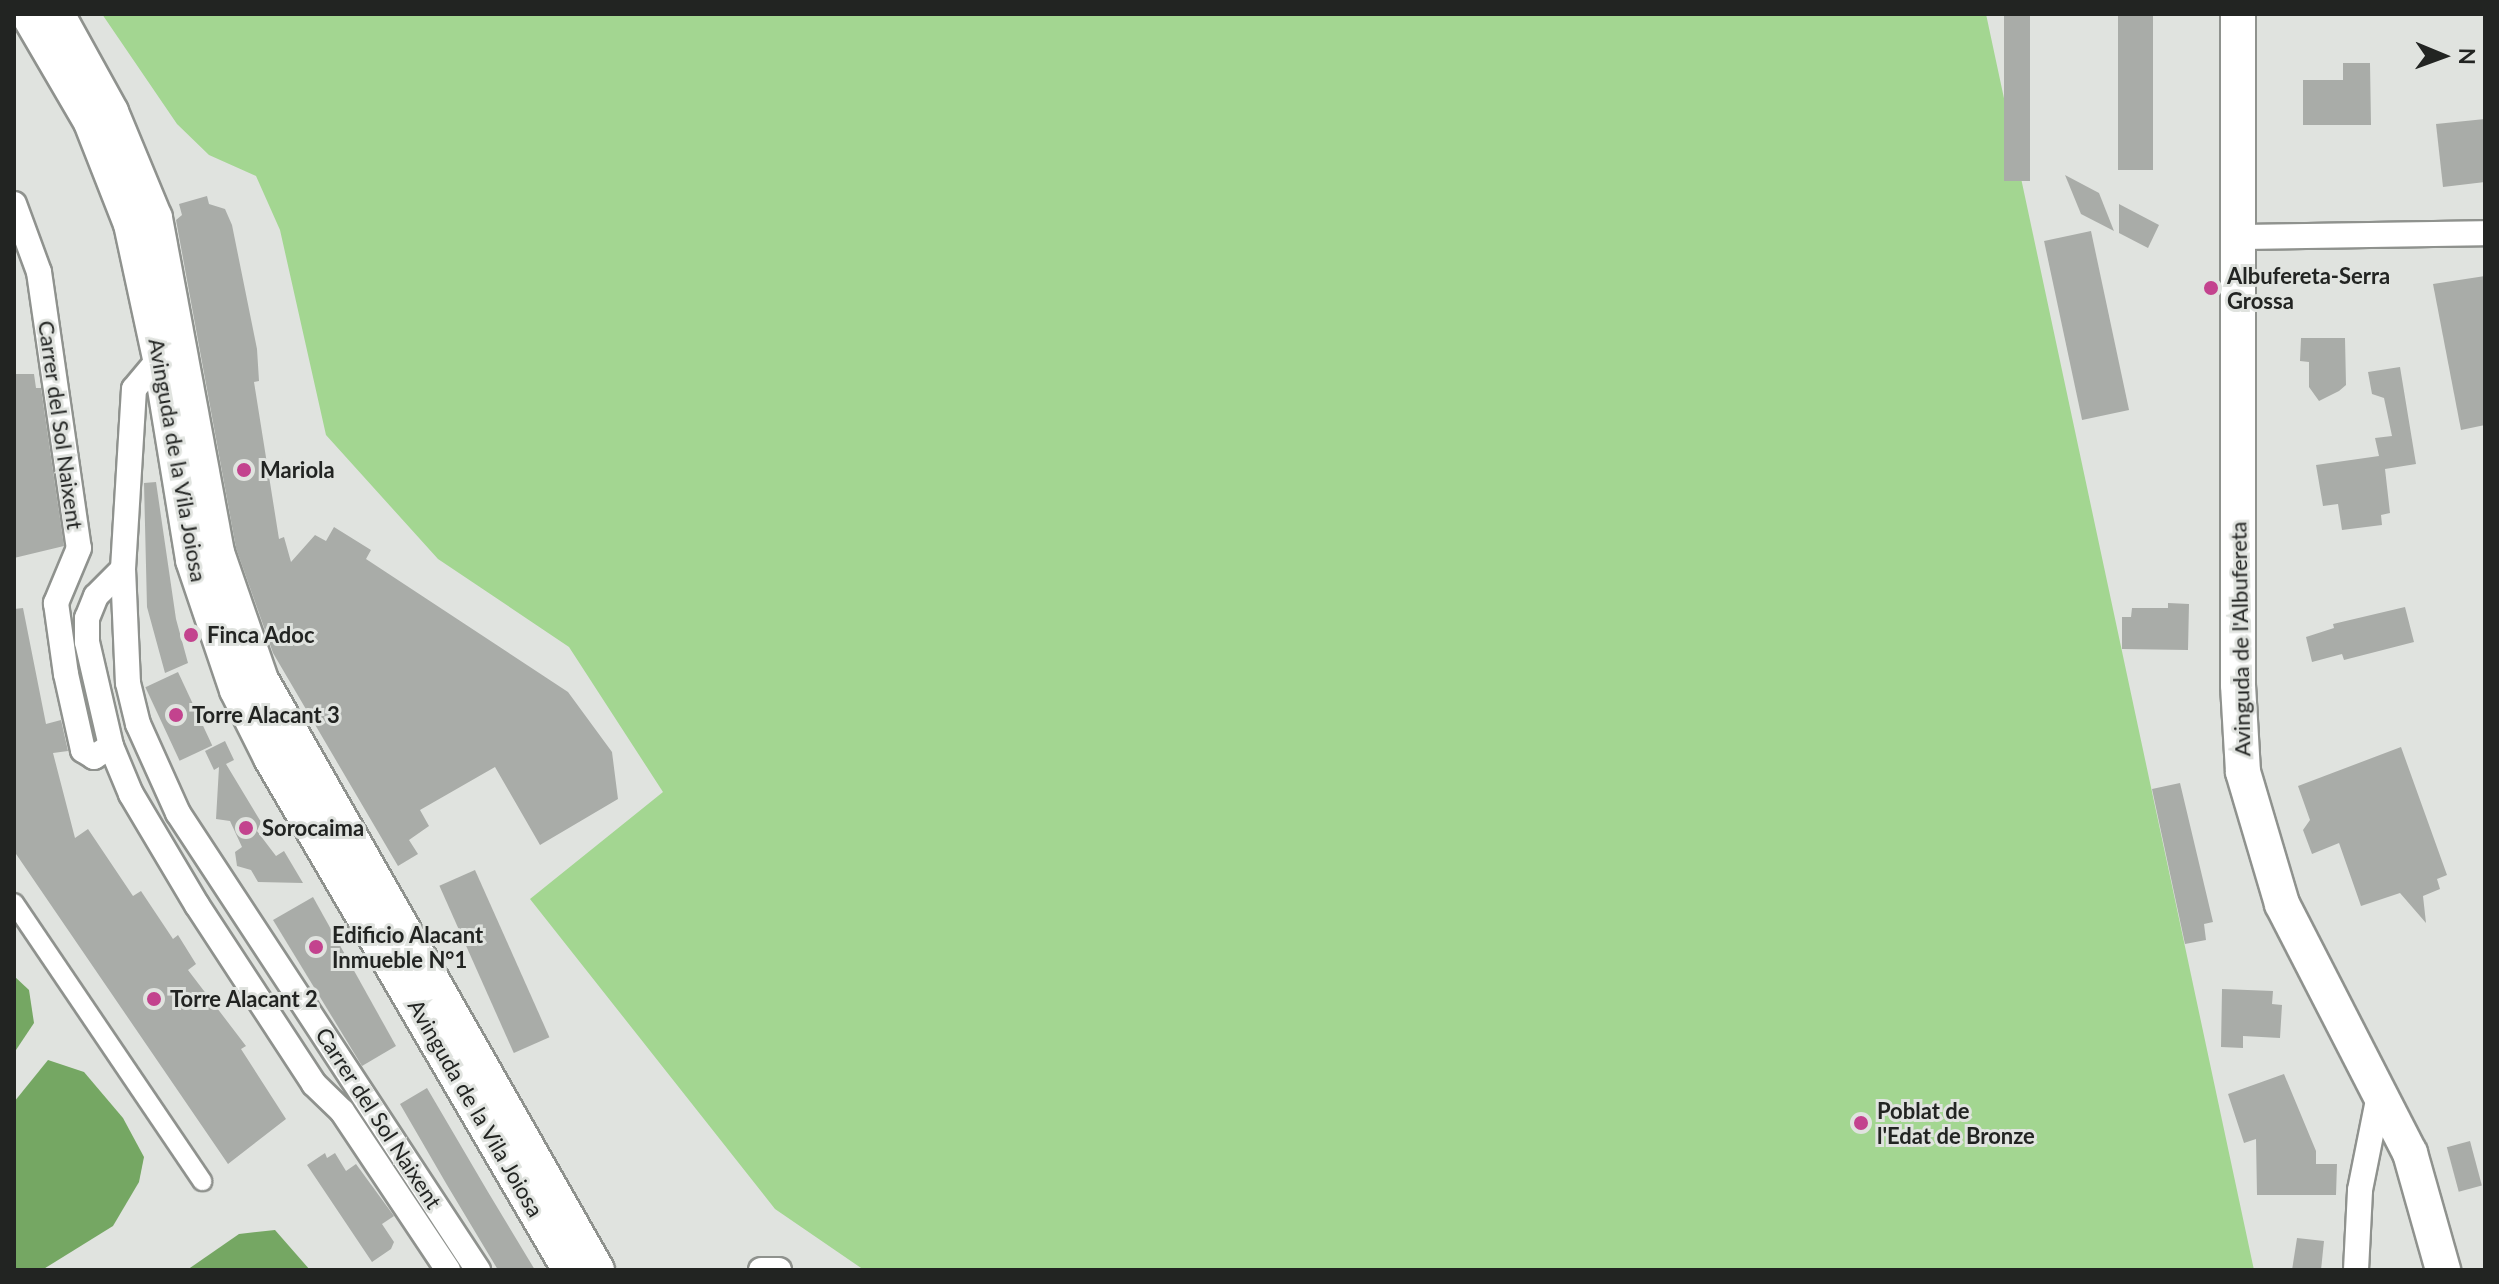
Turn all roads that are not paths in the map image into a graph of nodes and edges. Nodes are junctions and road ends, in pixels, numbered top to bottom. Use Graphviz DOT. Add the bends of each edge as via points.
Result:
graph roads {
  1 [pos="28,14"];
  2 [pos="57,14"];
  3 [pos="2238,14"];
  4 [pos="14,204"];
  5 [pos="2485,233"];
  6 [pos="2239,237"];
  7 [pos="160,358"];
  8 [pos="123,569"];
  9 [pos="87,618"];
  10 [pos="123,622"];
  11 [pos="111,746"];
  12 [pos="14,903"];
  13 [pos="2380,1090"];
  14 [pos="202,1181"];
  15 [pos="448,1270"];
  16 [pos="478,1270"];
  17 [pos="570,1270"];
  18 [pos="597,1270"];
  19 [pos="761,1270"];
  20 [pos="779,1270"];
  21 [pos="2356,1270"];
  22 [pos="2443,1270"];
  1 -- 7 [label="main road, Avinguda de la Vila Joiosa" via="91,122 131,224"];
  2 -- 18 [label="main road, Avinguda de la Vila Joiosa" via="111,112 155,218 217,553 261,680"];
  3 -- 6 [label="main road, Avinguda de l'Albufereta"];
  4 -- 11 [label="street, Carrer del Sol Naixent" via="39,272 79,548 56,603 66,674 83,750 94,757"];
  5 -- 6 [label="street"];
  6 -- 13 [label="main road, Avinguda de l'Albufereta" via="2243,772 2282,904"];
  7 -- 8 [label="street, Carrer del Sol Naixent" via="134,389"];
  7 -- 17 [label="main road, Avinguda de la Vila Joiosa" via="193,560 237,690 271,758"];
  8 -- 9 [label="street" via="96,596"];
  8 -- 10 [label="street, Carrer del Sol Naixent"];
  9 -- 10 [label="street" via="109,612"];
  9 -- 11 [label="street, Carrer del Sol Naixent" via="87,642"];
  10 -- 16 [label="street, Carrer del Sol Naixent" via="138,724 178,813"];
  11 -- 15 [label="street, Carrer del Sol Naixent" via="131,794 177,873 314,1084 342,1111"];
  12 -- 14 [label="street"];
  13 -- 21 [label="street" via="2360,1190"];
  13 -- 22 [label="main road, Avinguda de l'Albufereta" via="2410,1153"];
  19 -- 20 [label="street"];
}
